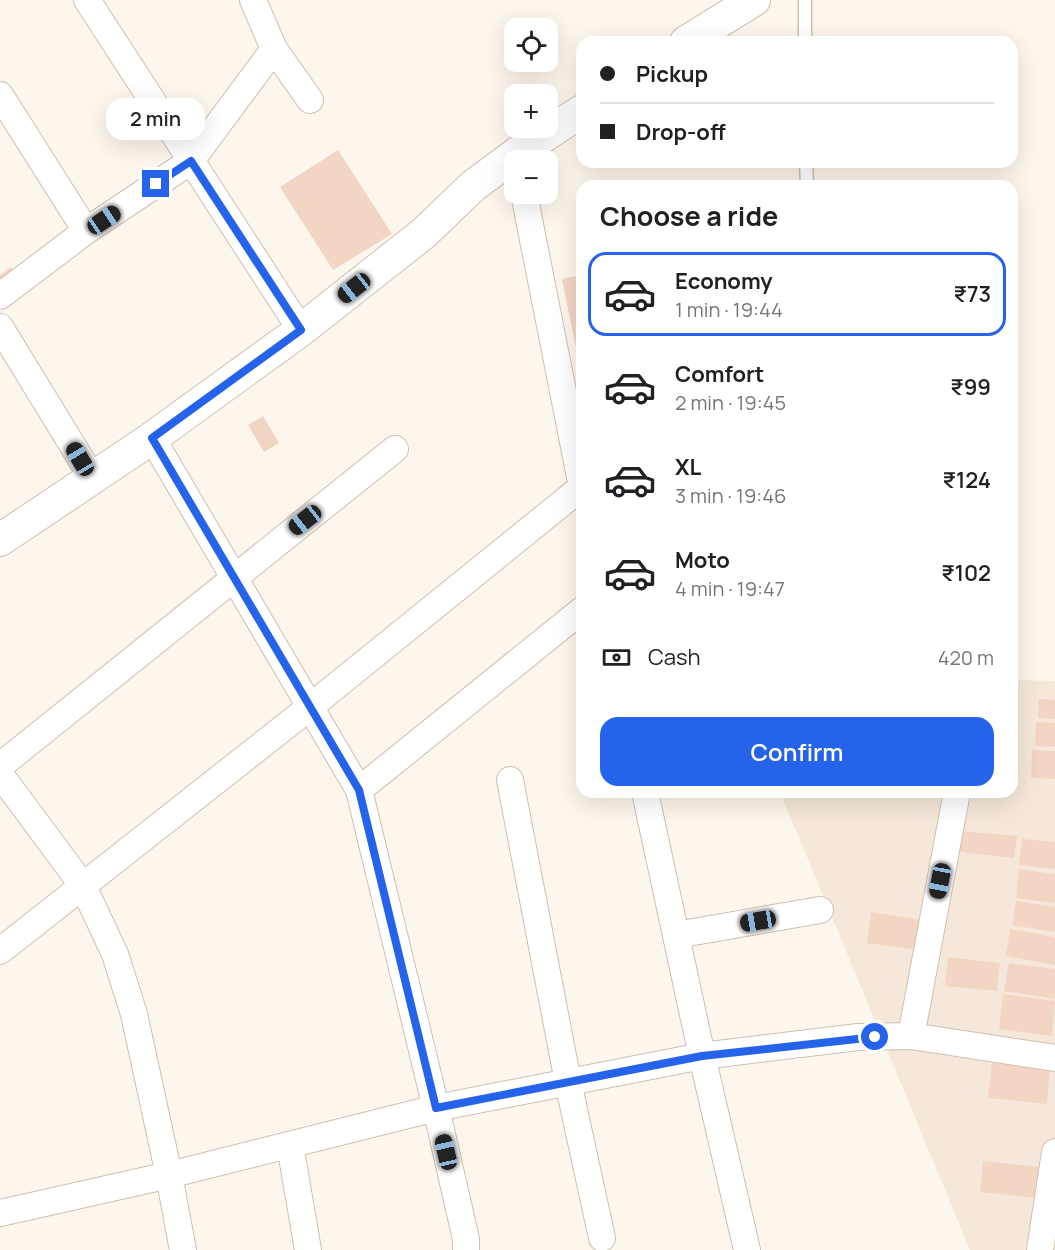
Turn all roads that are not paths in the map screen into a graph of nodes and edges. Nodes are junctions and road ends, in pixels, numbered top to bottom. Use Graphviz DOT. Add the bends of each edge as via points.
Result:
graph roads {
  1 [pos="87,0"];
  2 [pos="253,0"];
  3 [pos="754,0"];
  4 [pos="805,0"];
  5 [pos="696,36"];
  6 [pos="804,36"];
  7 [pos="274,50"];
  8 [pos="0,95"];
  9 [pos="310,100"];
  10 [pos="576,115"];
  11 [pos="526,150"];
  12 [pos="191,161"];
  13 [pos="504,165"];
  14 [pos="526,204"];
  15 [pos="86,231"];
  16 [pos="0,296"];
  17 [pos="0,327"];
  18 [pos="301,330"];
  19 [pos="152,438"];
  20 [pos="395,449"];
  21 [pos="576,457"];
  22 [pos="92,477"];
  23 [pos="576,492"];
  24 [pos="0,540"];
  25 [pos="233,577"];
  26 [pos="576,615"];
  27 [pos="310,706"];
  28 [pos="0,766"];
  29 [pos="0,774"];
  30 [pos="510,780"];
  31 [pos="359,790"];
  32 [pos="646,798"];
  33 [pos="956,798"];
  34 [pos="83,886"];
  35 [pos="820,910"];
  36 [pos="676,935"];
  37 [pos="0,951"];
  38 [pos="911,1036"];
  39 [pos="702,1056"];
  40 [pos="1055,1058"];
  41 [pos="568,1082"];
  42 [pos="436,1108"];
  43 [pos="290,1145"];
  44 [pos="1055,1152"];
  45 [pos="170,1175"];
  46 [pos="0,1212"];
  47 [pos="602,1238"];
  48 [pos="183,1250"];
  49 [pos="309,1250"];
  50 [pos="466,1250"];
  51 [pos="747,1250"];
  52 [pos="1040,1250"];
  1 -- 12 [label="street"];
  2 -- 7 [label="street"];
  3 -- 5 [label="street"];
  4 -- 6 [label="lane"];
  7 -- 9 [label="street"];
  7 -- 12 [label="street"];
  8 -- 15 [label="street"];
  10 -- 11 [label="street"];
  12 -- 15 [label="street"];
  12 -- 18 [label="street"];
  13 -- 18 [label="street" via="473,186 424,233"];
  14 -- 21 [label="street"];
  15 -- 16 [label="street"];
  17 -- 22 [label="street"];
  18 -- 19 [label="street"];
  19 -- 22 [label="street"];
  19 -- 25 [label="street"];
  20 -- 25 [label="street"];
  22 -- 24 [label="street"];
  23 -- 27 [label="street"];
  25 -- 27 [label="street"];
  25 -- 28 [label="street"];
  26 -- 31 [label="street"];
  27 -- 31 [label="street"];
  27 -- 34 [label="street"];
  29 -- 34 [label="street"];
  30 -- 41 [label="street"];
  31 -- 42 [label="street"];
  32 -- 36 [label="street"];
  33 -- 38 [label="street"];
  34 -- 37 [label="street"];
  34 -- 45 [label="street" via="115,954 134,1014"];
  35 -- 36 [label="street"];
  36 -- 39 [label="street"];
  38 -- 39 [label="street" via="858,1037"];
  38 -- 40 [label="street"];
  39 -- 41 [label="street"];
  39 -- 51 [label="street"];
  41 -- 42 [label="street"];
  41 -- 47 [label="street"];
  42 -- 43 [label="street"];
  42 -- 50 [label="street"];
  43 -- 45 [label="street"];
  43 -- 49 [label="street"];
  44 -- 52 [label="street"];
  45 -- 46 [label="street"];
  45 -- 48 [label="street"];
}
